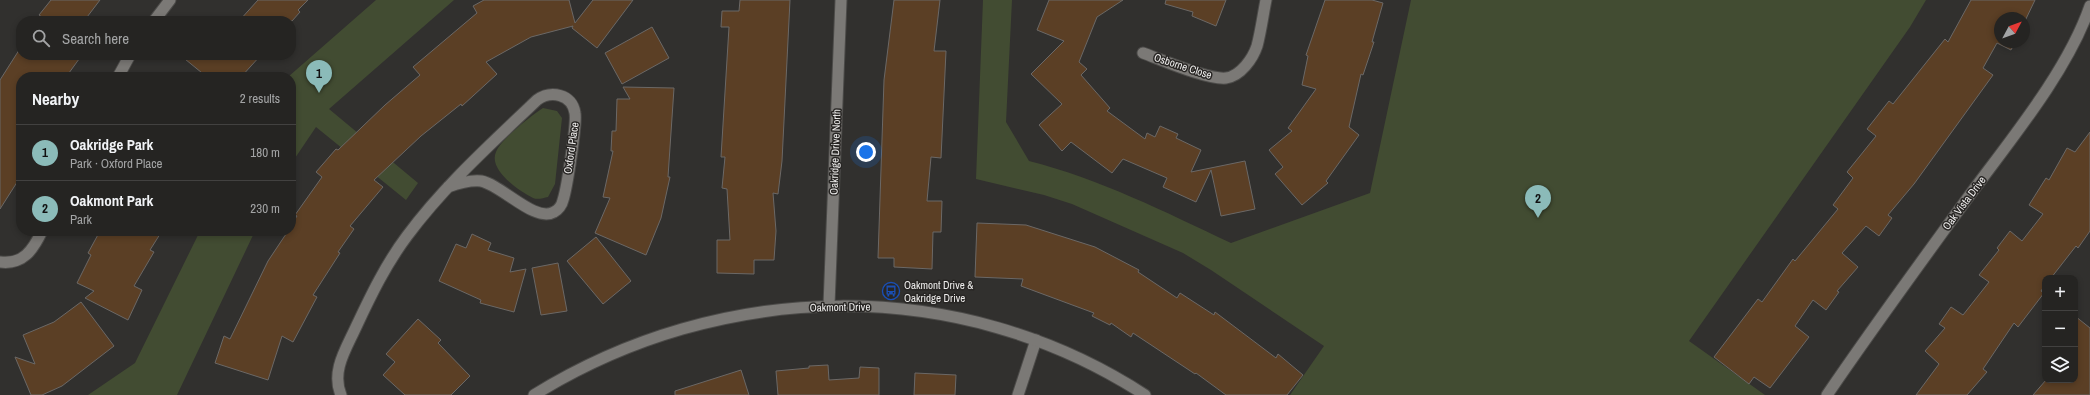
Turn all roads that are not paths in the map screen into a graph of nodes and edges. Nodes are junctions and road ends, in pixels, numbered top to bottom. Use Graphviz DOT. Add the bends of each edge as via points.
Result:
graph roads {
  1 [pos="170,0"];
  2 [pos="841,0"];
  3 [pos="1266,0"];
  4 [pos="2090,6"];
  5 [pos="158,16"];
  6 [pos="1143,53"];
  7 [pos="127,60"];
  8 [pos="121,72"];
  9 [pos="448,187"];
  10 [pos="39,236"];
  11 [pos="0,262"];
  12 [pos="830,305"];
  13 [pos="1036,340"];
  14 [pos="341,395"];
  15 [pos="534,395"];
  16 [pos="1018,395"];
  17 [pos="1145,395"];
  18 [pos="1828,395"];
  1 -- 5 [label="street"];
  2 -- 12 [label="street, Oakridge Drive North"];
  3 -- 6 [label="street, Osborne Close" via="1257,46 1247,64 1233,76 1210,76"];
  4 -- 18 [label="street, Oak Vista Drive" via="2073,44 2039,100 1894,298"];
  7 -- 8 [label="street"];
  9 -- 9 [label="street, Oxford Place" via="468,181 482,182 494,186 536,213 546,215 556,211 564,200 576,120 572,105 564,97 556,94 540,98"];
  9 -- 14 [label="street, Oxford Place" via="407,236 373,291 340,362 337,385"];
  10 -- 11 [label="street" via="29,253 20,260 11,263"];
  12 -- 13 [label="street, Oakmont Drive" via="897,307 931,312"];
  12 -- 15 [label="street, Oakmont Drive" via="737,316 670,331 614,352"];
  13 -- 16 [label="street"];
  13 -- 17 [label="street, Oakmont Drive" via="1090,363"];
}
